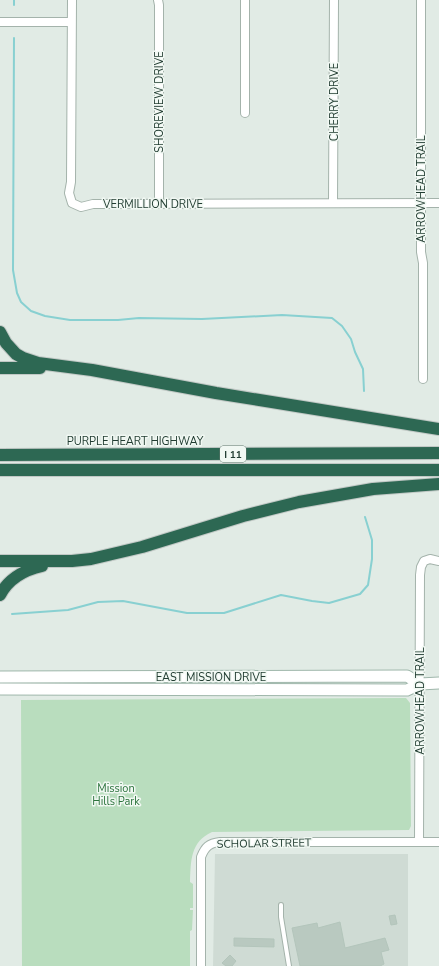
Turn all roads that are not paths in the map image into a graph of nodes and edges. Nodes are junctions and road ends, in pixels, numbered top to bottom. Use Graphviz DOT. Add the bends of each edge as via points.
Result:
graph roads {
  1 [pos="72,0"];
  2 [pos="158,0"];
  3 [pos="245,0"];
  4 [pos="334,0"];
  5 [pos="421,0"];
  6 [pos="0,22"];
  7 [pos="72,22"];
  8 [pos="245,113"];
  9 [pos="333,203"];
  10 [pos="421,203"];
  11 [pos="439,203"];
  12 [pos="159,204"];
  13 [pos="0,332"];
  14 [pos="0,368"];
  15 [pos="69,368"];
  16 [pos="423,379"];
  17 [pos="439,429"];
  18 [pos="439,453"];
  19 [pos="0,455"];
  20 [pos="0,470"];
  21 [pos="439,470"];
  22 [pos="439,484"];
  23 [pos="0,561"];
  24 [pos="72,561"];
  25 [pos="439,561"];
  26 [pos="0,595"];
  27 [pos="0,678"];
  28 [pos="439,683"];
  29 [pos="420,684"];
  30 [pos="0,689"];
  31 [pos="420,842"];
  32 [pos="439,842"];
  33 [pos="281,905"];
  34 [pos="201,966"];
  35 [pos="289,966"];
  1 -- 7 [label="street, VERMILLION DRIVE"];
  2 -- 12 [label="street, SHOREVIEW DRIVE"];
  3 -- 8 [label="street"];
  4 -- 9 [label="street, CHERRY DRIVE"];
  5 -- 10 [label="street, ARROWHEAD TRAIL"];
  6 -- 7 [label="street"];
  7 -- 12 [label="street, VERMILLION DRIVE" via="72,182 69,192 72,203 81,207 93,204"];
  9 -- 10 [label="street, VERMILLION DRIVE"];
  9 -- 12 [label="street, VERMILLION DRIVE"];
  10 -- 11 [label="street, VERMILLION DRIVE"];
  10 -- 16 [label="street, ARROWHEAD TRAIL"];
  13 -- 15 [label="highway" via="10,349 23,358"];
  14 -- 15 [label="highway"];
  15 -- 17 [label="highway"];
  18 -- 19 [label="highway, PURPLE HEART HIGHWAY / I 11"];
  20 -- 21 [label="highway, I 11"];
  22 -- 24 [label="highway" via="372,489 298,502 113,554"];
  23 -- 24 [label="highway"];
  24 -- 26 [label="highway" via="24,571 12,579"];
  25 -- 29 [label="street, ARROWHEAD TRAIL" via="430,559 424,561 421,567"];
  27 -- 29 [label="street, EAST MISSION DRIVE" via="407,676"];
  28 -- 29 [label="street, EAST MISSION DRIVE"];
  29 -- 30 [label="street, EAST MISSION DRIVE" via="407,690"];
  29 -- 31 [label="street, ARROWHEAD TRAIL"];
  31 -- 32 [label="street"];
  31 -- 34 [label="street, SCHOLAR STREET" via="209,844 201,857"];
  33 -- 35 [label="lane"];
}
